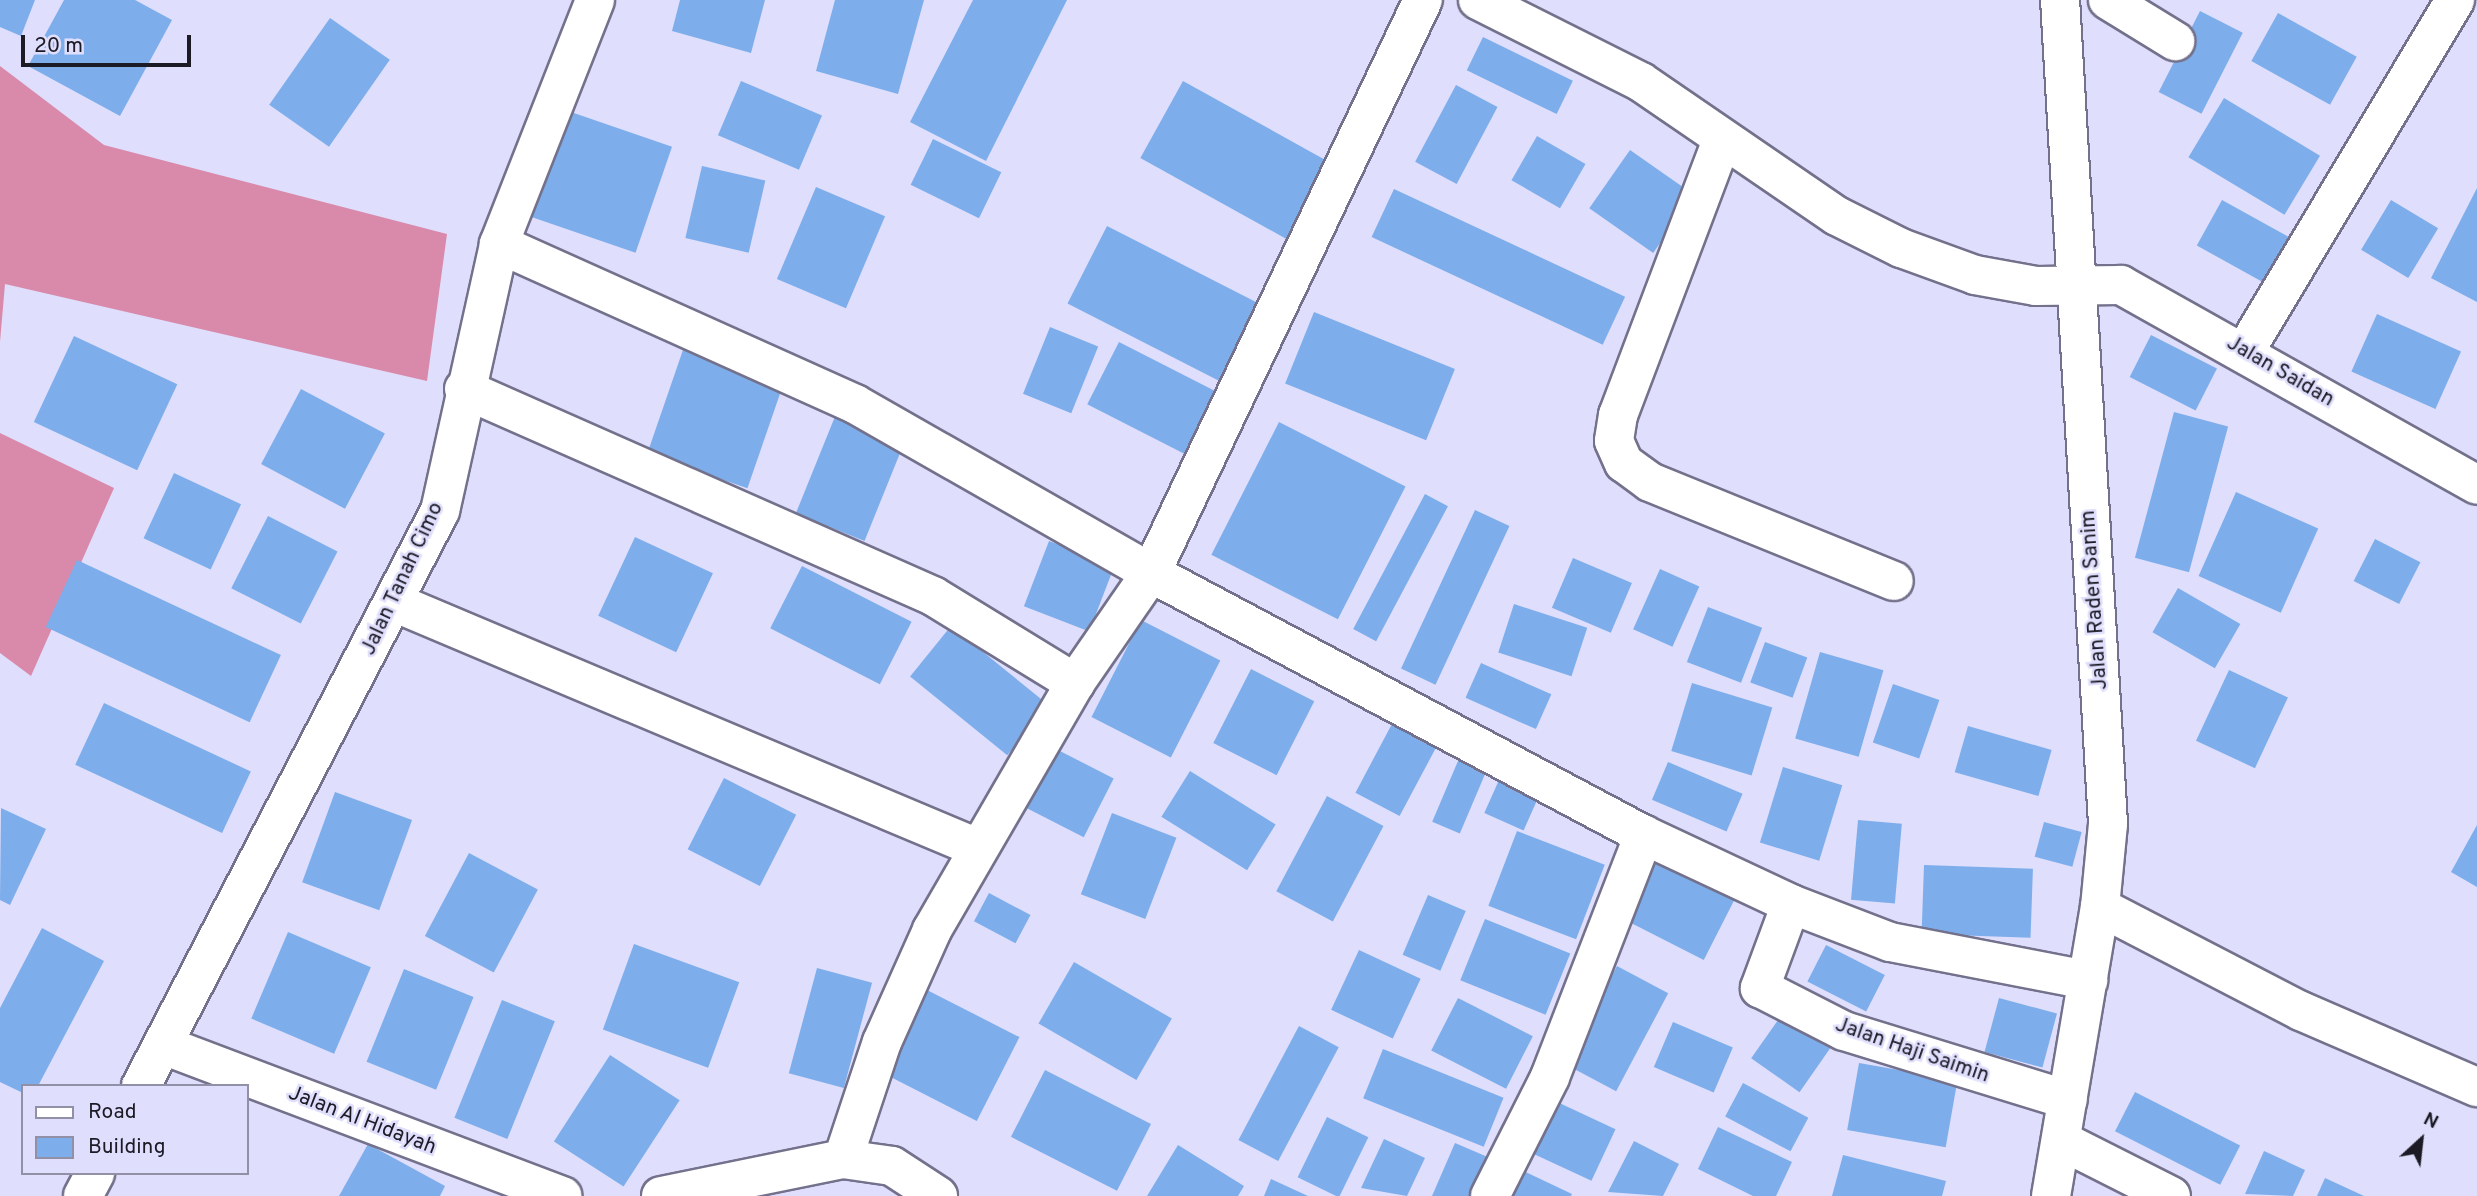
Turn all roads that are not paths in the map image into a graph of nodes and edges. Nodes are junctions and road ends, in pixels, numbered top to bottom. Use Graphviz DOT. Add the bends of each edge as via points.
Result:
graph roads {
  1 [pos="595,0"];
  2 [pos="1423,0"];
  3 [pos="1478,0"];
  4 [pos="2060,0"];
  5 [pos="2108,0"];
  6 [pos="2455,0"];
  7 [pos="2175,40"];
  8 [pos="1723,140"];
  9 [pos="499,244"];
  10 [pos="2075,287"];
  11 [pos="2245,351"];
  12 [pos="464,389"];
  13 [pos="2477,485"];
  14 [pos="1151,573"];
  15 [pos="1894,581"];
  16 [pos="396,603"];
  17 [pos="1075,683"];
  18 [pos="1644,835"];
  19 [pos="975,848"];
  20 [pos="1791,904"];
  21 [pos="2100,907"];
  22 [pos="2088,980"];
  23 [pos="163,1045"];
  24 [pos="142,1084"];
  25 [pos="2477,1087"];
  26 [pos="2068,1100"];
  27 [pos="2062,1141"];
  28 [pos="843,1159"];
  29 [pos="94,1175"];
  30 [pos="885,1181"];
  31 [pos="82,1196"];
  32 [pos="562,1196"];
  33 [pos="661,1196"];
  34 [pos="938,1196"];
  35 [pos="1490,1196"];
  36 [pos="2051,1196"];
  37 [pos="2171,1196"];
  1 -- 9 [label="street, Jalan Tanah Cimo"];
  2 -- 14 [label="street"];
  3 -- 8 [label="street, Jalan Saidan" via="1642,82"];
  4 -- 10 [label="street, Jalan Raden Sanim"];
  5 -- 7 [label="street"];
  6 -- 11 [label="street"];
  8 -- 10 [label="street, Jalan Saidan" via="1837,216 1901,248 1975,275"];
  8 -- 15 [label="street" via="1618,415 1614,441 1624,463 1650,482"];
  9 -- 12 [label="street, Jalan Tanah Cimo"];
  9 -- 14 [label="street" via="855,404"];
  10 -- 11 [label="street, Jalan Saidan" via="2121,285"];
  10 -- 21 [label="street, Jalan Raden Sanim" via="2108,824"];
  11 -- 13 [label="street, Jalan Saidan"];
  12 -- 16 [label="street, Jalan Tanah Cimo" via="440,511"];
  12 -- 17 [label="street" via="933,596"];
  14 -- 17 [label="street"];
  14 -- 18 [label="street"];
  16 -- 19 [label="street"];
  16 -- 23 [label="street, Jalan Tanah Cimo"];
  17 -- 19 [label="street"];
  18 -- 20 [label="street"];
  18 -- 35 [label="street" via="1550,1077"];
  19 -- 28 [label="street" via="882,1042"];
  20 -- 22 [label="street" via="1890,942"];
  20 -- 26 [label="street, Jalan Haji Saimin" via="1760,988 1844,1031"];
  21 -- 22 [label="street, Jalan Raden Sanim"];
  21 -- 25 [label="street" via="2301,1011"];
  22 -- 26 [label="street, Jalan Raden Sanim"];
  23 -- 24 [label="street, Jalan Tanah Cimo"];
  23 -- 32 [label="street, Jalan Al Hidayah"];
  26 -- 27 [label="street, Jalan Raden Sanim"];
  27 -- 36 [label="street, Jalan Raden Sanim"];
  27 -- 37 [label="street"];
  28 -- 30 [label="street"];
  28 -- 33 [label="street"];
  29 -- 31 [label="street"];
  30 -- 34 [label="street"];
}
